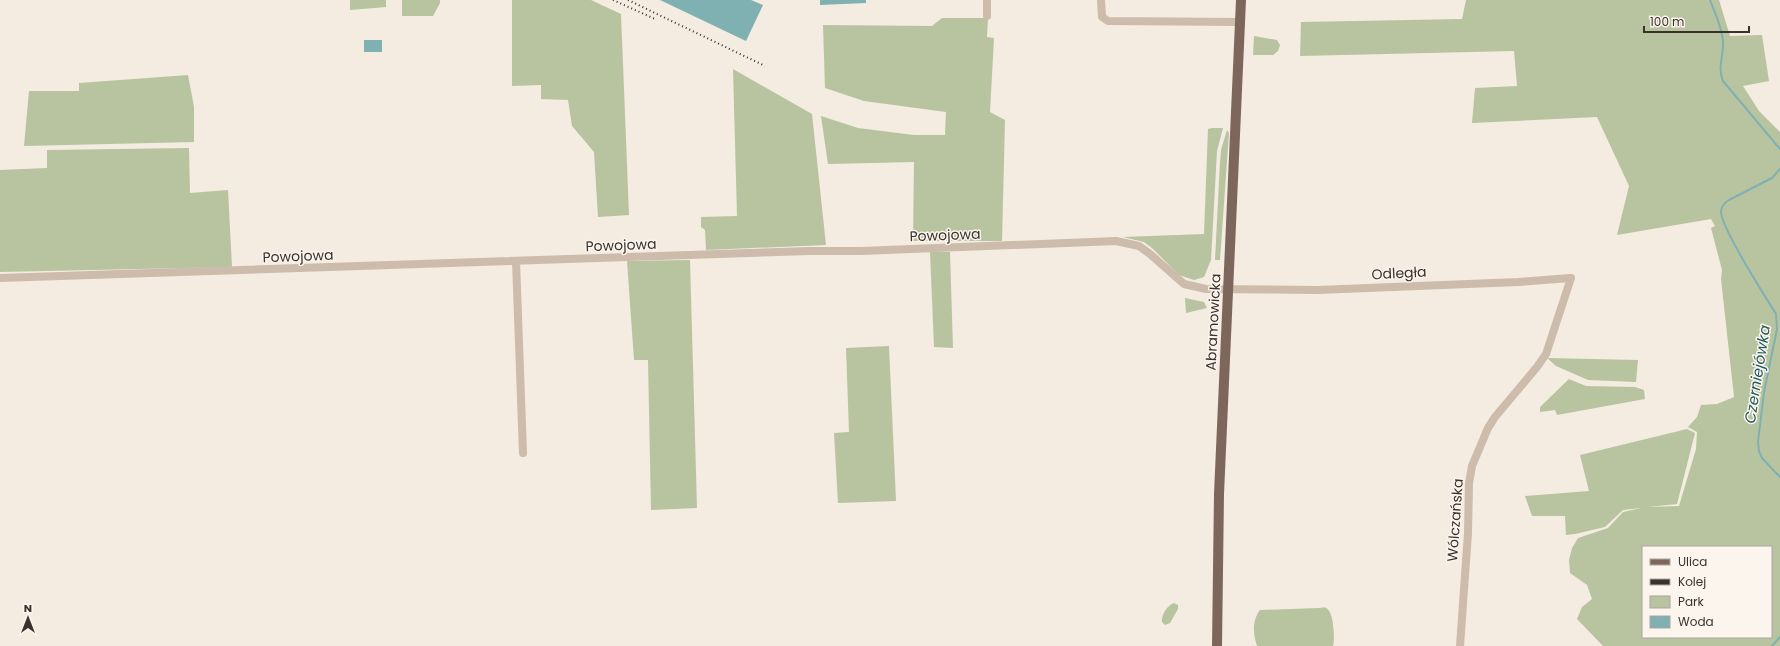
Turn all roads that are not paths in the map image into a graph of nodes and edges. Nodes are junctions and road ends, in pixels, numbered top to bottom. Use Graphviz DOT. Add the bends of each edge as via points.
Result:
graph roads {
  1 [pos="987,0"];
  2 [pos="1101,0"];
  3 [pos="1241,0"];
  4 [pos="987,16"];
  5 [pos="1240,22"];
  6 [pos="516,261"];
  7 [pos="0,278"];
  8 [pos="1571,278"];
  9 [pos="1228,290"];
  10 [pos="523,453"];
  11 [pos="1217,646"];
  12 [pos="1460,646"];
  1 -- 4 [label="street"];
  2 -- 5 [label="street" via="1102,16 1108,21"];
  3 -- 5 [label="main road, Abramowicka"];
  5 -- 9 [label="main road, Abramowicka"];
  6 -- 7 [label="street, Powojowa"];
  6 -- 9 [label="street, Powojowa" via="1120,241 1143,248 1184,284"];
  6 -- 10 [label="street"];
  8 -- 9 [label="street, Odległa" via="1318,290"];
  8 -- 12 [label="street, Wólczańska" via="1546,354 1495,417 1472,466"];
  9 -- 11 [label="main road, Abramowicka" via="1219,494"];
}
